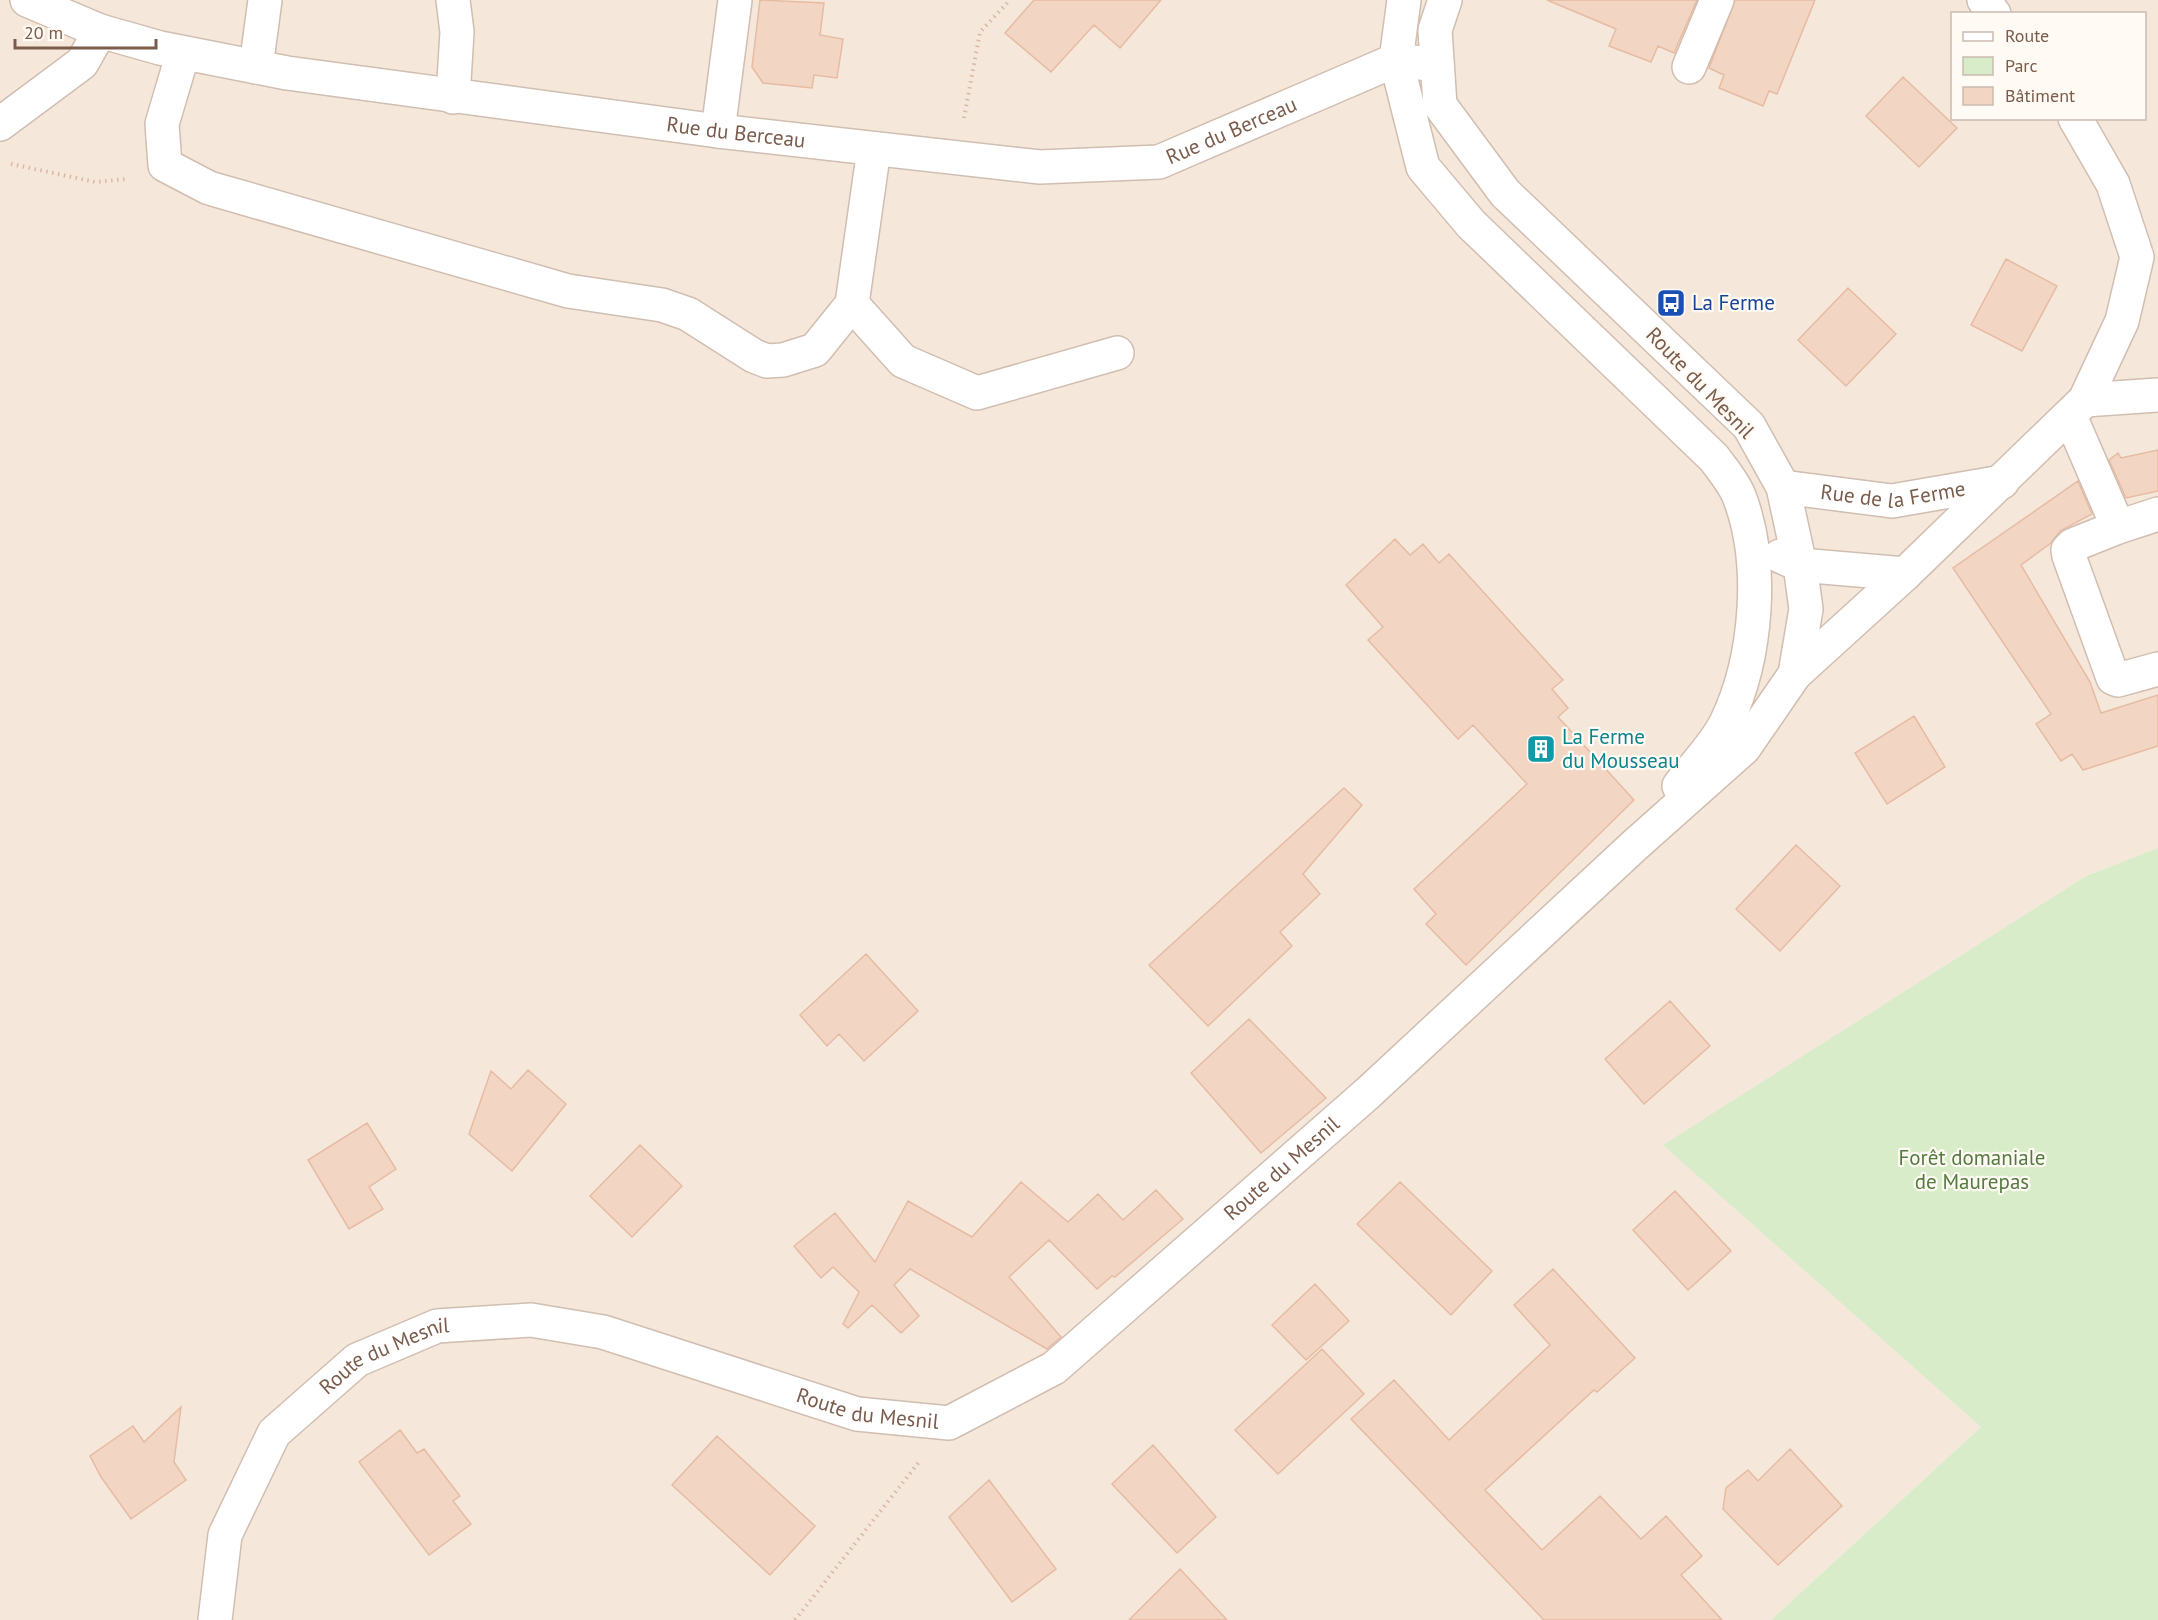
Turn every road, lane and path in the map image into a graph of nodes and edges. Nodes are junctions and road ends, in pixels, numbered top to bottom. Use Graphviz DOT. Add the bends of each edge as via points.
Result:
graph roads {
  1 [pos="27,0"];
  2 [pos="265,0"];
  3 [pos="453,0"];
  4 [pos="735,0"];
  5 [pos="1010,0"];
  6 [pos="1404,0"];
  7 [pos="1445,0"];
  8 [pos="1717,0"];
  9 [pos="99,31"];
  10 [pos="183,53"];
  11 [pos="1396,60"];
  12 [pos="1437,65"];
  13 [pos="256,67"];
  14 [pos="1689,67"];
  15 [pos="453,97"];
  16 [pos="2076,120"];
  17 [pos="0,124"];
  18 [pos="718,132"];
  19 [pos="874,148"];
  20 [pos="957,158"];
  21 [pos="0,161"];
  22 [pos="165,165"];
  23 [pos="852,304"];
  24 [pos="1117,353"];
  25 [pos="2158,395"];
  26 [pos="2078,408"];
  27 [pos="2002,482"];
  28 [pos="1783,487"];
  29 [pos="2158,514"];
  30 [pos="2118,527"];
  31 [pos="1751,544"];
  32 [pos="1800,565"];
  33 [pos="1905,574"];
  34 [pos="2158,669"];
  35 [pos="1795,674"];
  36 [pos="1635,845"];
  37 [pos="949,1423"];
  38 [pos="215,1620"];
  39 [pos="795,1620"];
  1 -- 9 [label="street, Rue du Berceau"];
  2 -- 13 [label="street"];
  3 -- 15 [label="street" via="457,32"];
  4 -- 18 [label="street"];
  5 -- 20 [label="path" via="980,32"];
  6 -- 11 [label="street, Route du Mesnil"];
  7 -- 12 [label="street, Route du Mesnil" via="1435,30"];
  8 -- 14 [label="street"];
  9 -- 10 [label="street, Rue du Berceau"];
  9 -- 17 [label="street" via="82,63"];
  10 -- 13 [label="street, Rue du Berceau"];
  10 -- 22 [label="street" via="162,124"];
  11 -- 12 [label="street"];
  11 -- 20 [label="street, Rue du Berceau" via="1159,162 1040,167"];
  11 -- 31 [label="street, Route du Mesnil" via="1423,167 1471,224 1714,458 1739,494"];
  12 -- 28 [label="street, Route du Mesnil" via="1440,105 1505,193 1749,426"];
  13 -- 15 [label="street, Rue du Berceau"];
  15 -- 18 [label="street, Rue du Berceau"];
  16 -- 26 [label="street" via="2113,184 2137,257 2122,321"];
  18 -- 19 [label="street, Rue du Berceau"];
  19 -- 20 [label="street, Rue du Berceau"];
  19 -- 23 [label="street"];
  21 -- 22 [label="path" via="95,183 137,177"];
  22 -- 23 [label="street" via="209,188 413,249 568,291 662,305 688,314 767,361 815,350"];
  23 -- 24 [label="street" via="903,361 977,393"];
  25 -- 26 [label="street"];
  26 -- 27 [label="street, Rue de la Ferme"];
  26 -- 30 [label="street"];
  27 -- 28 [label="street, Rue de la Ferme" via="1892,501"];
  27 -- 33 [label="street, Rue de la Ferme"];
  28 -- 32 [label="street, Route du Mesnil"];
  29 -- 30 [label="street"];
  30 -- 34 [label="street" via="2073,545 2069,556 2112,678 2118,680"];
  31 -- 32 [label="street"];
  31 -- 36 [label="street, Route du Mesnil" via="1756,605 1746,664 1726,724"];
  32 -- 33 [label="street"];
  32 -- 35 [label="street, Route du Mesnil" via="1806,609"];
  33 -- 35 [label="street, Rue de la Ferme"];
  35 -- 36 [label="street, Route du Mesnil" via="1744,748"];
  36 -- 37 [label="street, Route du Mesnil" via="1368,1093 1054,1368"];
  37 -- 38 [label="street, Route du Mesnil" via="857,1414 603,1332 531,1320 437,1326 357,1360 274,1433 225,1535"];
  37 -- 39 [label="path"];
}
